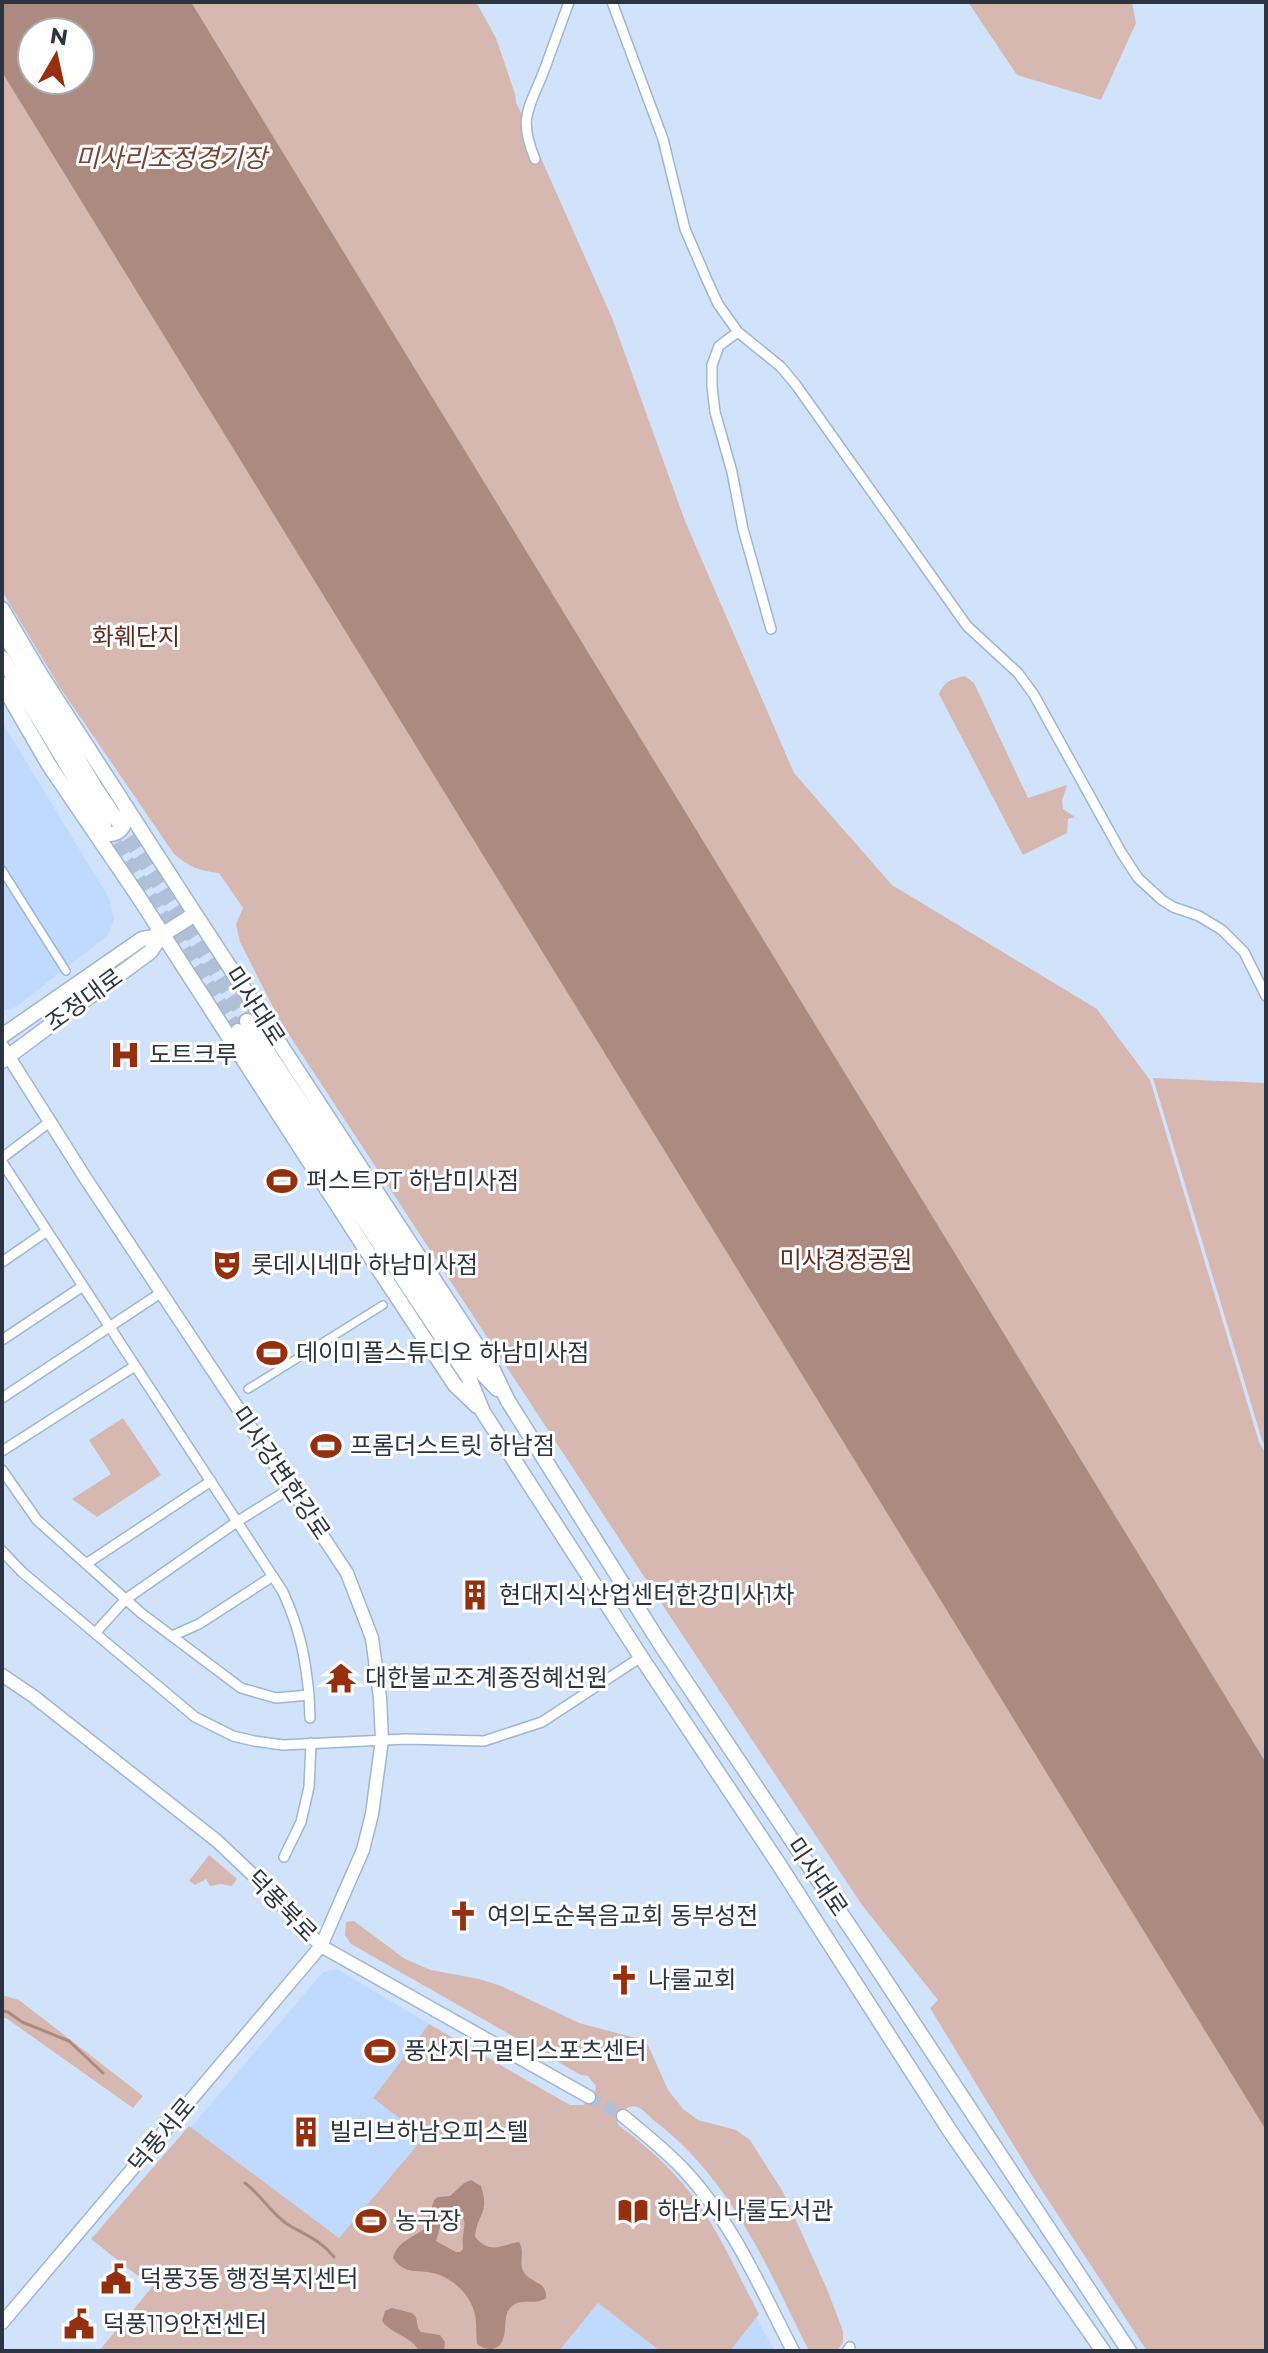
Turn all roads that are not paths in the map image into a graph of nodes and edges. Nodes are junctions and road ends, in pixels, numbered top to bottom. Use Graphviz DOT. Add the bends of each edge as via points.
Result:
graph roads {
  1 [pos="569,2"];
  2 [pos="612,2"];
  3 [pos="535,159"];
  4 [pos="738,332"];
  5 [pos="2,609"];
  6 [pos="771,629"];
  7 [pos="2,630"];
  8 [pos="2,658"];
  9 [pos="2,684"];
  10 [pos="124,803"];
  11 [pos="105,826"];
  12 [pos="2,870"];
  13 [pos="195,914"];
  14 [pos="162,935"];
  15 [pos="66,971"];
  16 [pos="1266,996"];
  17 [pos="2,1036"];
  18 [pos="4,1054"];
  19 [pos="51,1121"];
  20 [pos="2,1160"];
  21 [pos="47,1231"];
  22 [pos="2,1262"];
  23 [pos="83,1286"];
  24 [pos="162,1292"];
  25 [pos="383,1305"];
  26 [pos="110,1327"];
  27 [pos="2,1340"];
  28 [pos="135,1366"];
  29 [pos="248,1389"];
  30 [pos="2,1398"];
  31 [pos="508,1401"];
  32 [pos="483,1412"];
  33 [pos="2,1451"];
  34 [pos="2,1470"];
  35 [pos="211,1481"];
  36 [pos="291,1488"];
  37 [pos="238,1521"];
  38 [pos="4,1557"];
  39 [pos="86,1564"];
  40 [pos="273,1576"];
  41 [pos="126,1599"];
  42 [pos="96,1632"];
  43 [pos="172,1636"];
  44 [pos="641,1657"];
  45 [pos="2,1675"];
  46 [pos="309,1695"];
  47 [pos="310,1718"];
  48 [pos="382,1740"];
  49 [pos="311,1743"];
  50 [pos="284,1857"];
  51 [pos="321,1946"];
  52 [pos="589,2097"];
  53 [pos="623,2116"];
  54 [pos="2,2323"];
  55 [pos="1128,2348"];
  56 [pos="793,2351"];
  57 [pos="1103,2351"];
  1 -- 3 [label="street" via="529,102 527,139"];
  2 -- 4 [label="street" via="663,139 685,229 718,304"];
  4 -- 6 [label="street" via="719,346 712,386"];
  4 -- 16 [label="street" via="796,385 967,626 1018,673 1138,878 1173,907 1222,930 1244,952"];
  5 -- 10 [label="main road, 미사대로"];
  7 -- 11 [label="main road, 미사대로" via="96,789"];
  8 -- 11 [label="main road, 미사대로"];
  9 -- 11 [label="main road, 미사대로" via="49,765"];
  10 -- 11 [label="main road" via="124,825 106,836"];
  10 -- 13 [label="main road, 미사대로"];
  11 -- 14 [label="main road, 미사대로"];
  12 -- 15 [label="street"];
  13 -- 14 [label="main road, 조정대로"];
  13 -- 31 [label="main road, 미사대로" via="493,1370"];
  14 -- 17 [label="main road, 조정대로" via="142,939"];
  14 -- 18 [label="main road, 조정대로" via="150,952"];
  14 -- 32 [label="main road, 미사대로" via="455,1385"];
  18 -- 19 [label="street, 미사강변한강로"];
  19 -- 20 [label="street"];
  19 -- 24 [label="street, 미사강변한강로"];
  20 -- 21 [label="street"];
  21 -- 22 [label="street"];
  21 -- 23 [label="street"];
  23 -- 26 [label="street"];
  23 -- 27 [label="street"];
  24 -- 26 [label="street"];
  24 -- 36 [label="street, 미사강변한강로"];
  25 -- 29 [label="street"];
  26 -- 28 [label="street"];
  26 -- 30 [label="street"];
  28 -- 33 [label="street"];
  28 -- 35 [label="street"];
  31 -- 32 [label="main road, 미사대로" via="481,1372 243,1026 469,1378"];
  31 -- 55 [label="main road, 미사대로" via="661,1645"];
  32 -- 44 [label="main road, 미사대로"];
  34 -- 39 [label="street" via="37,1520"];
  35 -- 37 [label="street"];
  35 -- 39 [label="street"];
  36 -- 37 [label="street"];
  36 -- 48 [label="street, 미사강변한강로" via="347,1573 367,1623"];
  37 -- 40 [label="street"];
  37 -- 41 [label="street"];
  38 -- 42 [label="street"];
  39 -- 41 [label="street"];
  40 -- 43 [label="street"];
  40 -- 46 [label="street" via="305,1653"];
  41 -- 42 [label="street"];
  41 -- 43 [label="street"];
  42 -- 49 [label="street" via="213,1727 254,1741"];
  43 -- 46 [label="street" via="241,1688 276,1698"];
  44 -- 48 [label="street" via="542,1722 484,1741"];
  44 -- 57 [label="main road, 미사대로" via="950,2131"];
  45 -- 51 [label="street, 덕풍북로" via="217,1841"];
  46 -- 47 [label="street"];
  48 -- 49 [label="street"];
  48 -- 51 [label="street, 미사강변한강로" via="363,1850"];
  49 -- 50 [label="street" via="301,1822"];
  51 -- 52 [label="street, 덕풍북로"];
  51 -- 54 [label="street, 덕풍서로"];
  53 -- 56 [label="street" via="685,2171 716,2211"];
}
